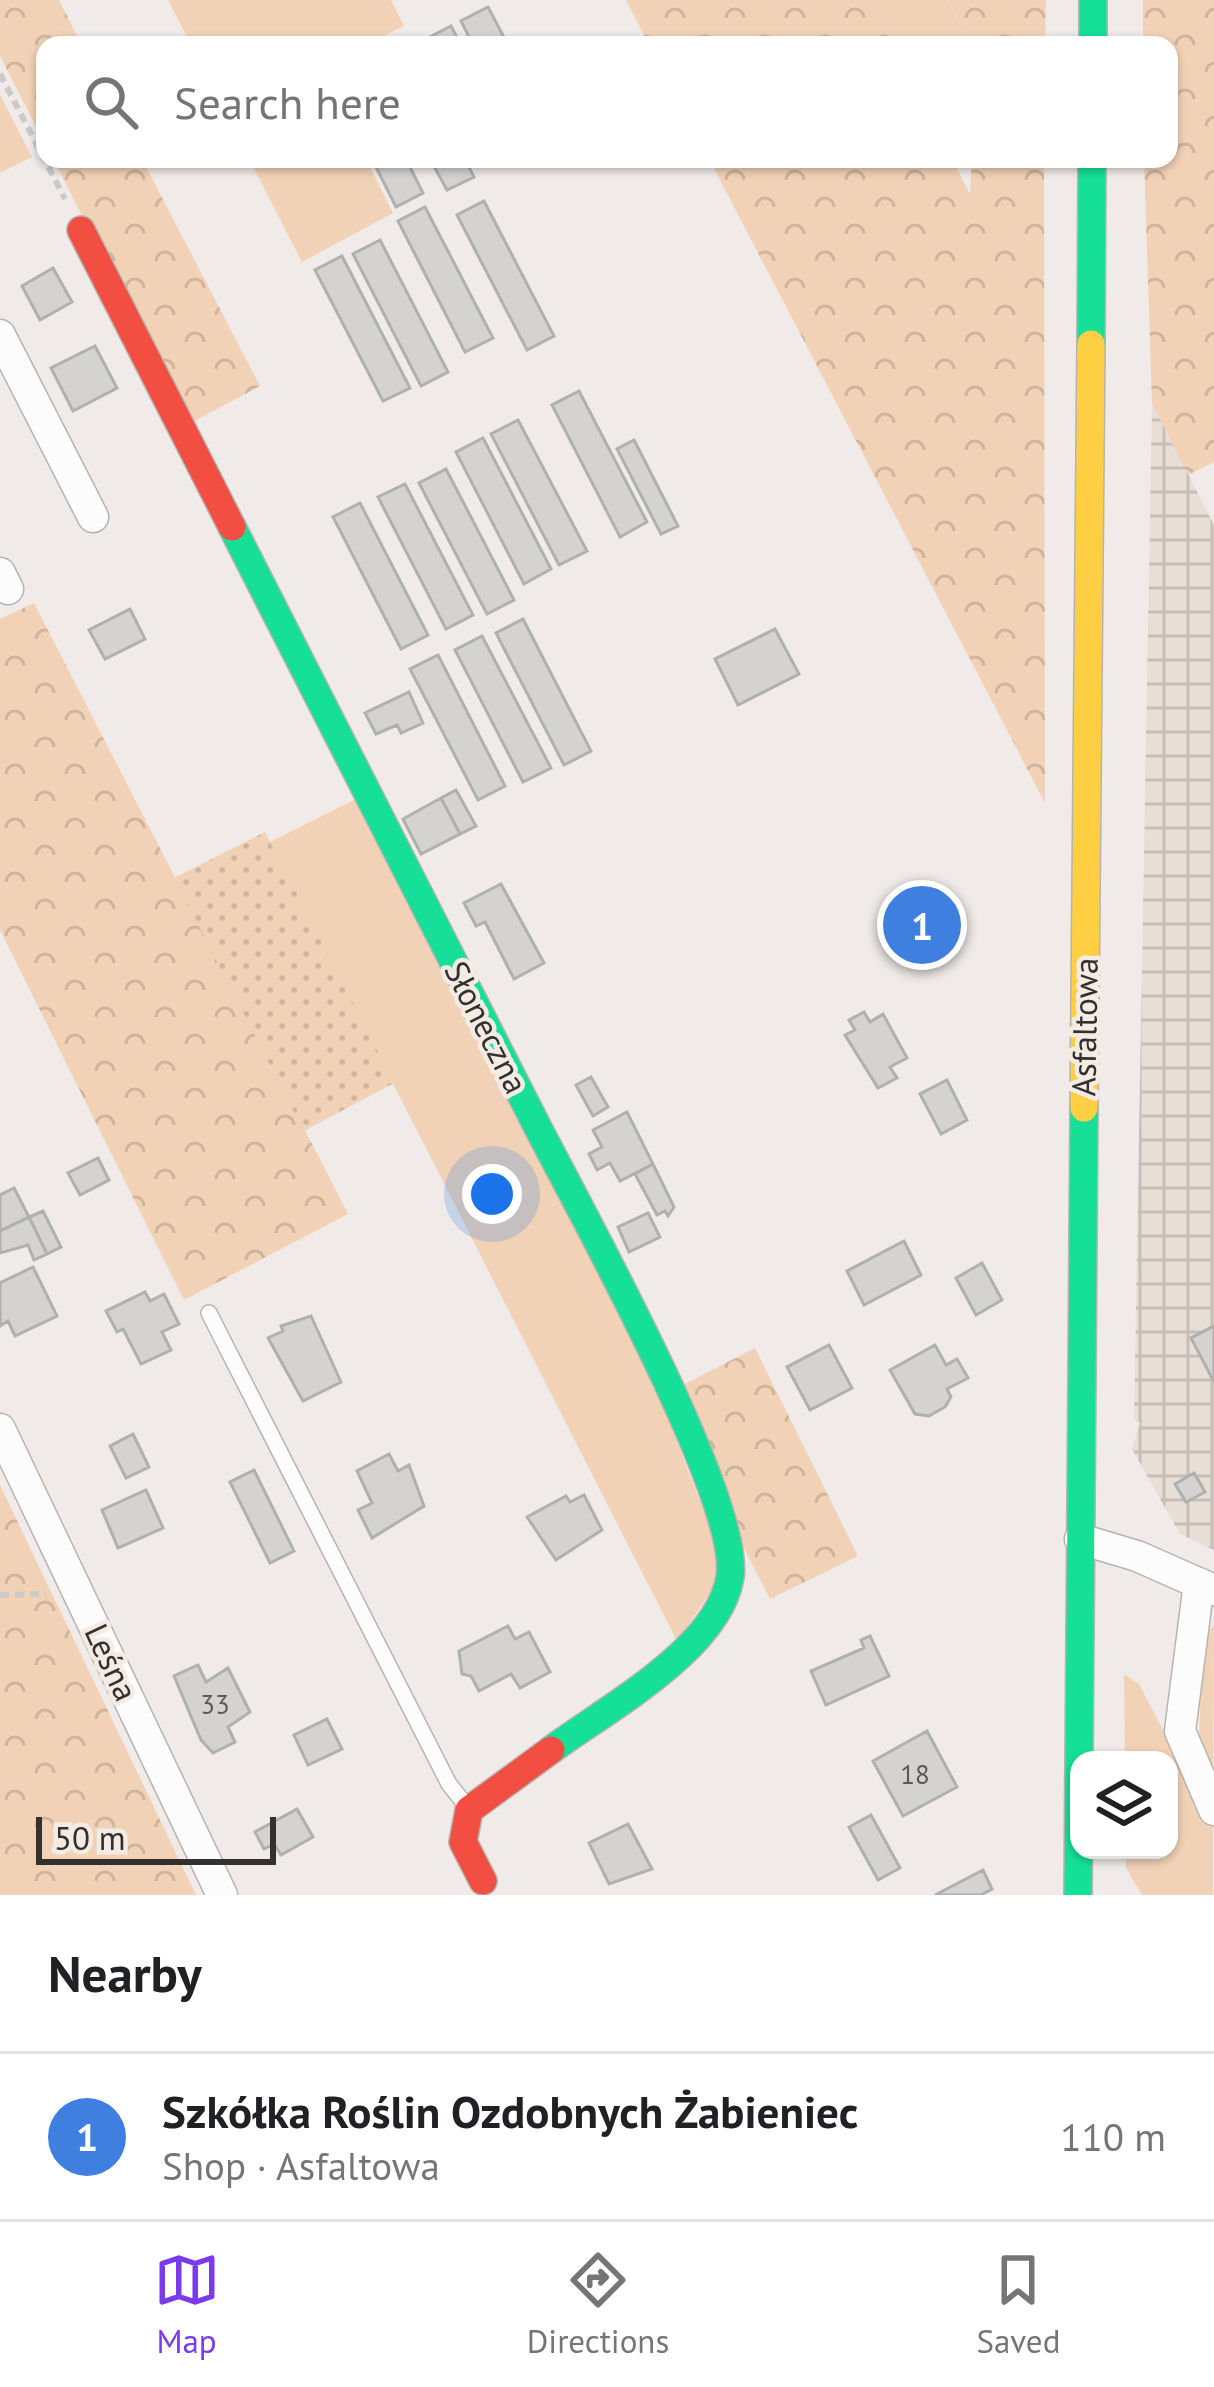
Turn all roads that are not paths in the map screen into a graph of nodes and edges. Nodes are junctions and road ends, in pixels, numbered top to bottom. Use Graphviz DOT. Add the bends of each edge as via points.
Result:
graph roads {
  1 [pos="1094,0"];
  2 [pos="1093,36"];
  3 [pos="1092,168"];
  4 [pos="81,230"];
  5 [pos="0,335"];
  6 [pos="93,517"];
  7 [pos="209,1312"];
  8 [pos="0,1429"];
  9 [pos="1080,1539"];
  10 [pos="1207,1586"];
  11 [pos="470,1810"];
  12 [pos="1214,1810"];
  13 [pos="480,1888"];
  14 [pos="222,1895"];
  15 [pos="1078,1895"];
  1 -- 2 [label="street"];
  3 -- 9 [label="street, Asfaltowa"];
  4 -- 11 [label="street, Słoneczna" via="639,1327 732,1564 717,1615 688,1649"];
  5 -- 6 [label="street"];
  7 -- 11 [label="lane" via="449,1784"];
  8 -- 14 [label="street, Leśna"];
  9 -- 10 [label="street"];
  9 -- 15 [label="street, Asfaltowa"];
  10 -- 12 [label="street" via="1180,1731"];
  11 -- 13 [label="street" via="463,1842"];
}
